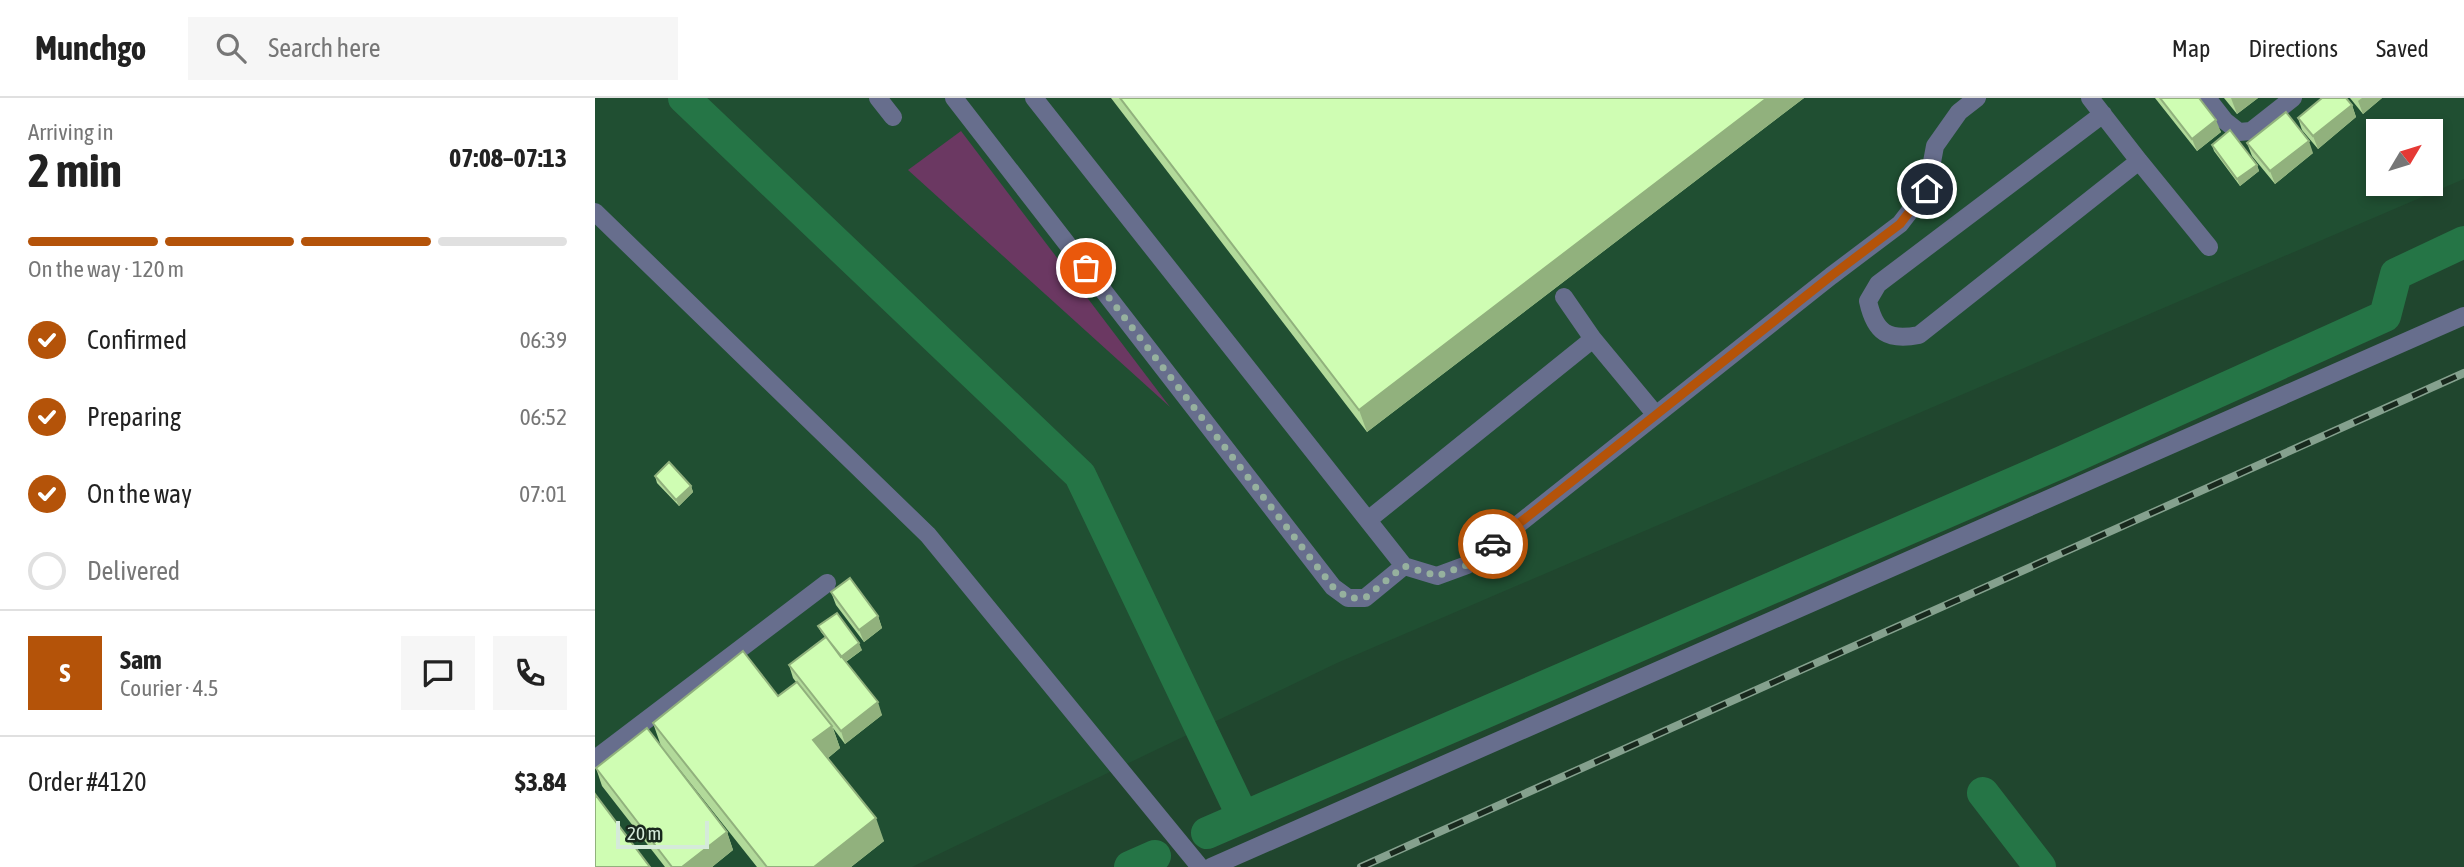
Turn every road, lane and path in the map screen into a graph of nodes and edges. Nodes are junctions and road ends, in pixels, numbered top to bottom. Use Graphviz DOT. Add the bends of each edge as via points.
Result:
graph roads {
  1 [pos="878,98"];
  2 [pos="954,98"];
  3 [pos="1034,98"];
  4 [pos="1947,98"];
  5 [pos="1977,98"];
  6 [pos="2207,98"];
  7 [pos="2293,98"];
  8 [pos="2096,103"];
  9 [pos="1959,112"];
  10 [pos="893,117"];
  11 [pos="2139,161"];
  12 [pos="595,212"];
  13 [pos="2209,247"];
  14 [pos="1564,297"];
  15 [pos="2464,316"];
  16 [pos="1593,339"];
  17 [pos="1656,415"];
  18 [pos="1368,520"];
  19 [pos="1404,566"];
  20 [pos="827,583"];
  21 [pos="595,759"];
  22 [pos="1200,867"];
  23 [pos="1211,867"];
  1 -- 10 [label="street"];
  2 -- 19 [label="street" via="1333,587 1348,598 1365,598"];
  3 -- 18 [label="street"];
  4 -- 9 [label="street"];
  5 -- 9 [label="street"];
  6 -- 7 [label="street" via="2239,132 2251,131"];
  8 -- 11 [label="street"];
  8 -- 11 [label="street" via="1878,284 1868,301 1872,319 1885,333 1899,339 1919,335"];
  9 -- 17 [label="street" via="1935,146 1927,189 1900,224"];
  11 -- 13 [label="street"];
  12 -- 22 [label="street" via="928,535"];
  14 -- 16 [label="street"];
  15 -- 23 [label="street"];
  16 -- 17 [label="street"];
  16 -- 18 [label="street"];
  17 -- 19 [label="street" via="1467,565 1437,576"];
  18 -- 19 [label="street"];
  20 -- 21 [label="street"];
}
